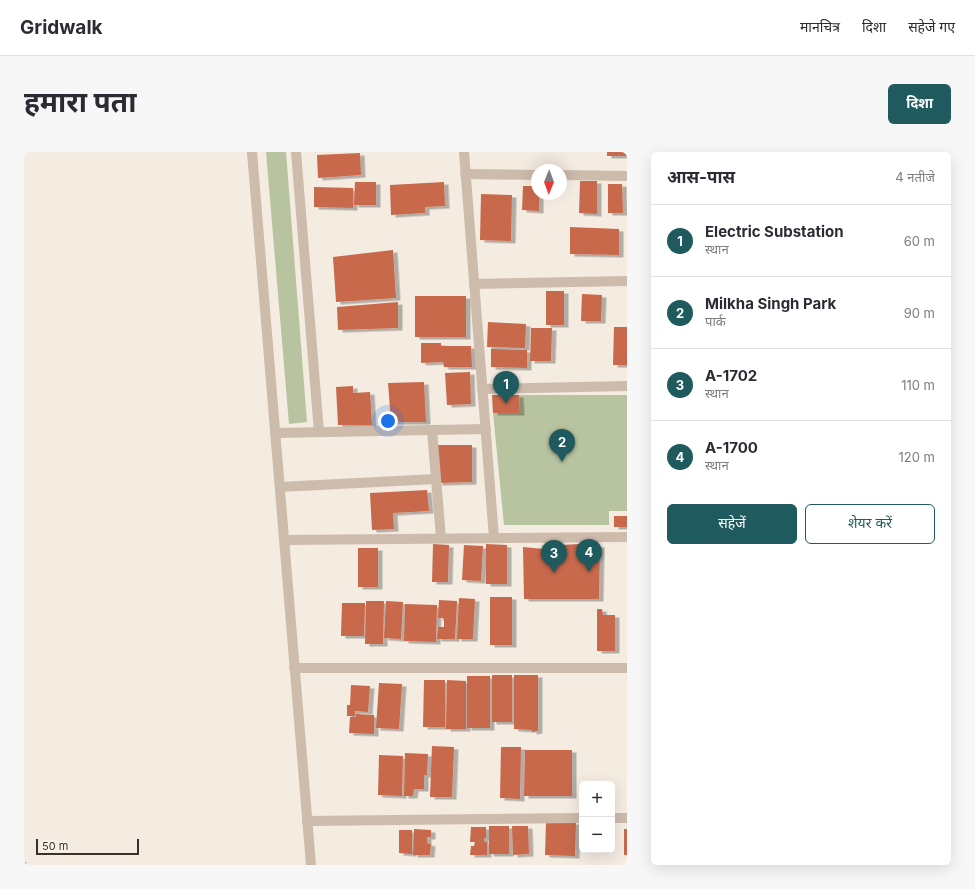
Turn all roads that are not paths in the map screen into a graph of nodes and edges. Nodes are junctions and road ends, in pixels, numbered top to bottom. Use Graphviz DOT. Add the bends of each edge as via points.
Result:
graph roads {
  1 [pos="252,152"];
  2 [pos="296,152"];
  3 [pos="464,152"];
  4 [pos="465,174"];
  5 [pos="531,175"];
  6 [pos="567,175"];
  7 [pos="627,176"];
  8 [pos="627,282"];
  9 [pos="474,284"];
  10 [pos="627,386"];
  11 [pos="482,389"];
  12 [pos="486,429"];
  13 [pos="432,430"];
  14 [pos="319,432"];
  15 [pos="275,434"];
  16 [pos="436,479"];
  17 [pos="280,487"];
  18 [pos="627,537"];
  19 [pos="441,538"];
  20 [pos="494,538"];
  21 [pos="284,540"];
  22 [pos="294,668"];
  23 [pos="627,668"];
  24 [pos="579,818"];
  25 [pos="615,818"];
  26 [pos="627,818"];
  27 [pos="307,821"];
  28 [pos="311,865"];
  1 -- 15 [label="street"];
  2 -- 14 [label="street"];
  3 -- 4 [label="street"];
  4 -- 5 [label="street"];
  4 -- 9 [label="street"];
  6 -- 7 [label="street"];
  8 -- 9 [label="street"];
  9 -- 11 [label="street"];
  10 -- 11 [label="street"];
  11 -- 12 [label="street"];
  12 -- 13 [label="street"];
  12 -- 20 [label="street"];
  13 -- 14 [label="street"];
  13 -- 16 [label="street"];
  14 -- 15 [label="street"];
  15 -- 17 [label="street"];
  16 -- 17 [label="street"];
  16 -- 19 [label="street"];
  17 -- 21 [label="street"];
  18 -- 20 [label="street"];
  19 -- 20 [label="street"];
  19 -- 21 [label="street"];
  21 -- 22 [label="street"];
  22 -- 23 [label="street"];
  22 -- 27 [label="street"];
  24 -- 27 [label="street"];
  25 -- 26 [label="street"];
  27 -- 28 [label="street"];
}
